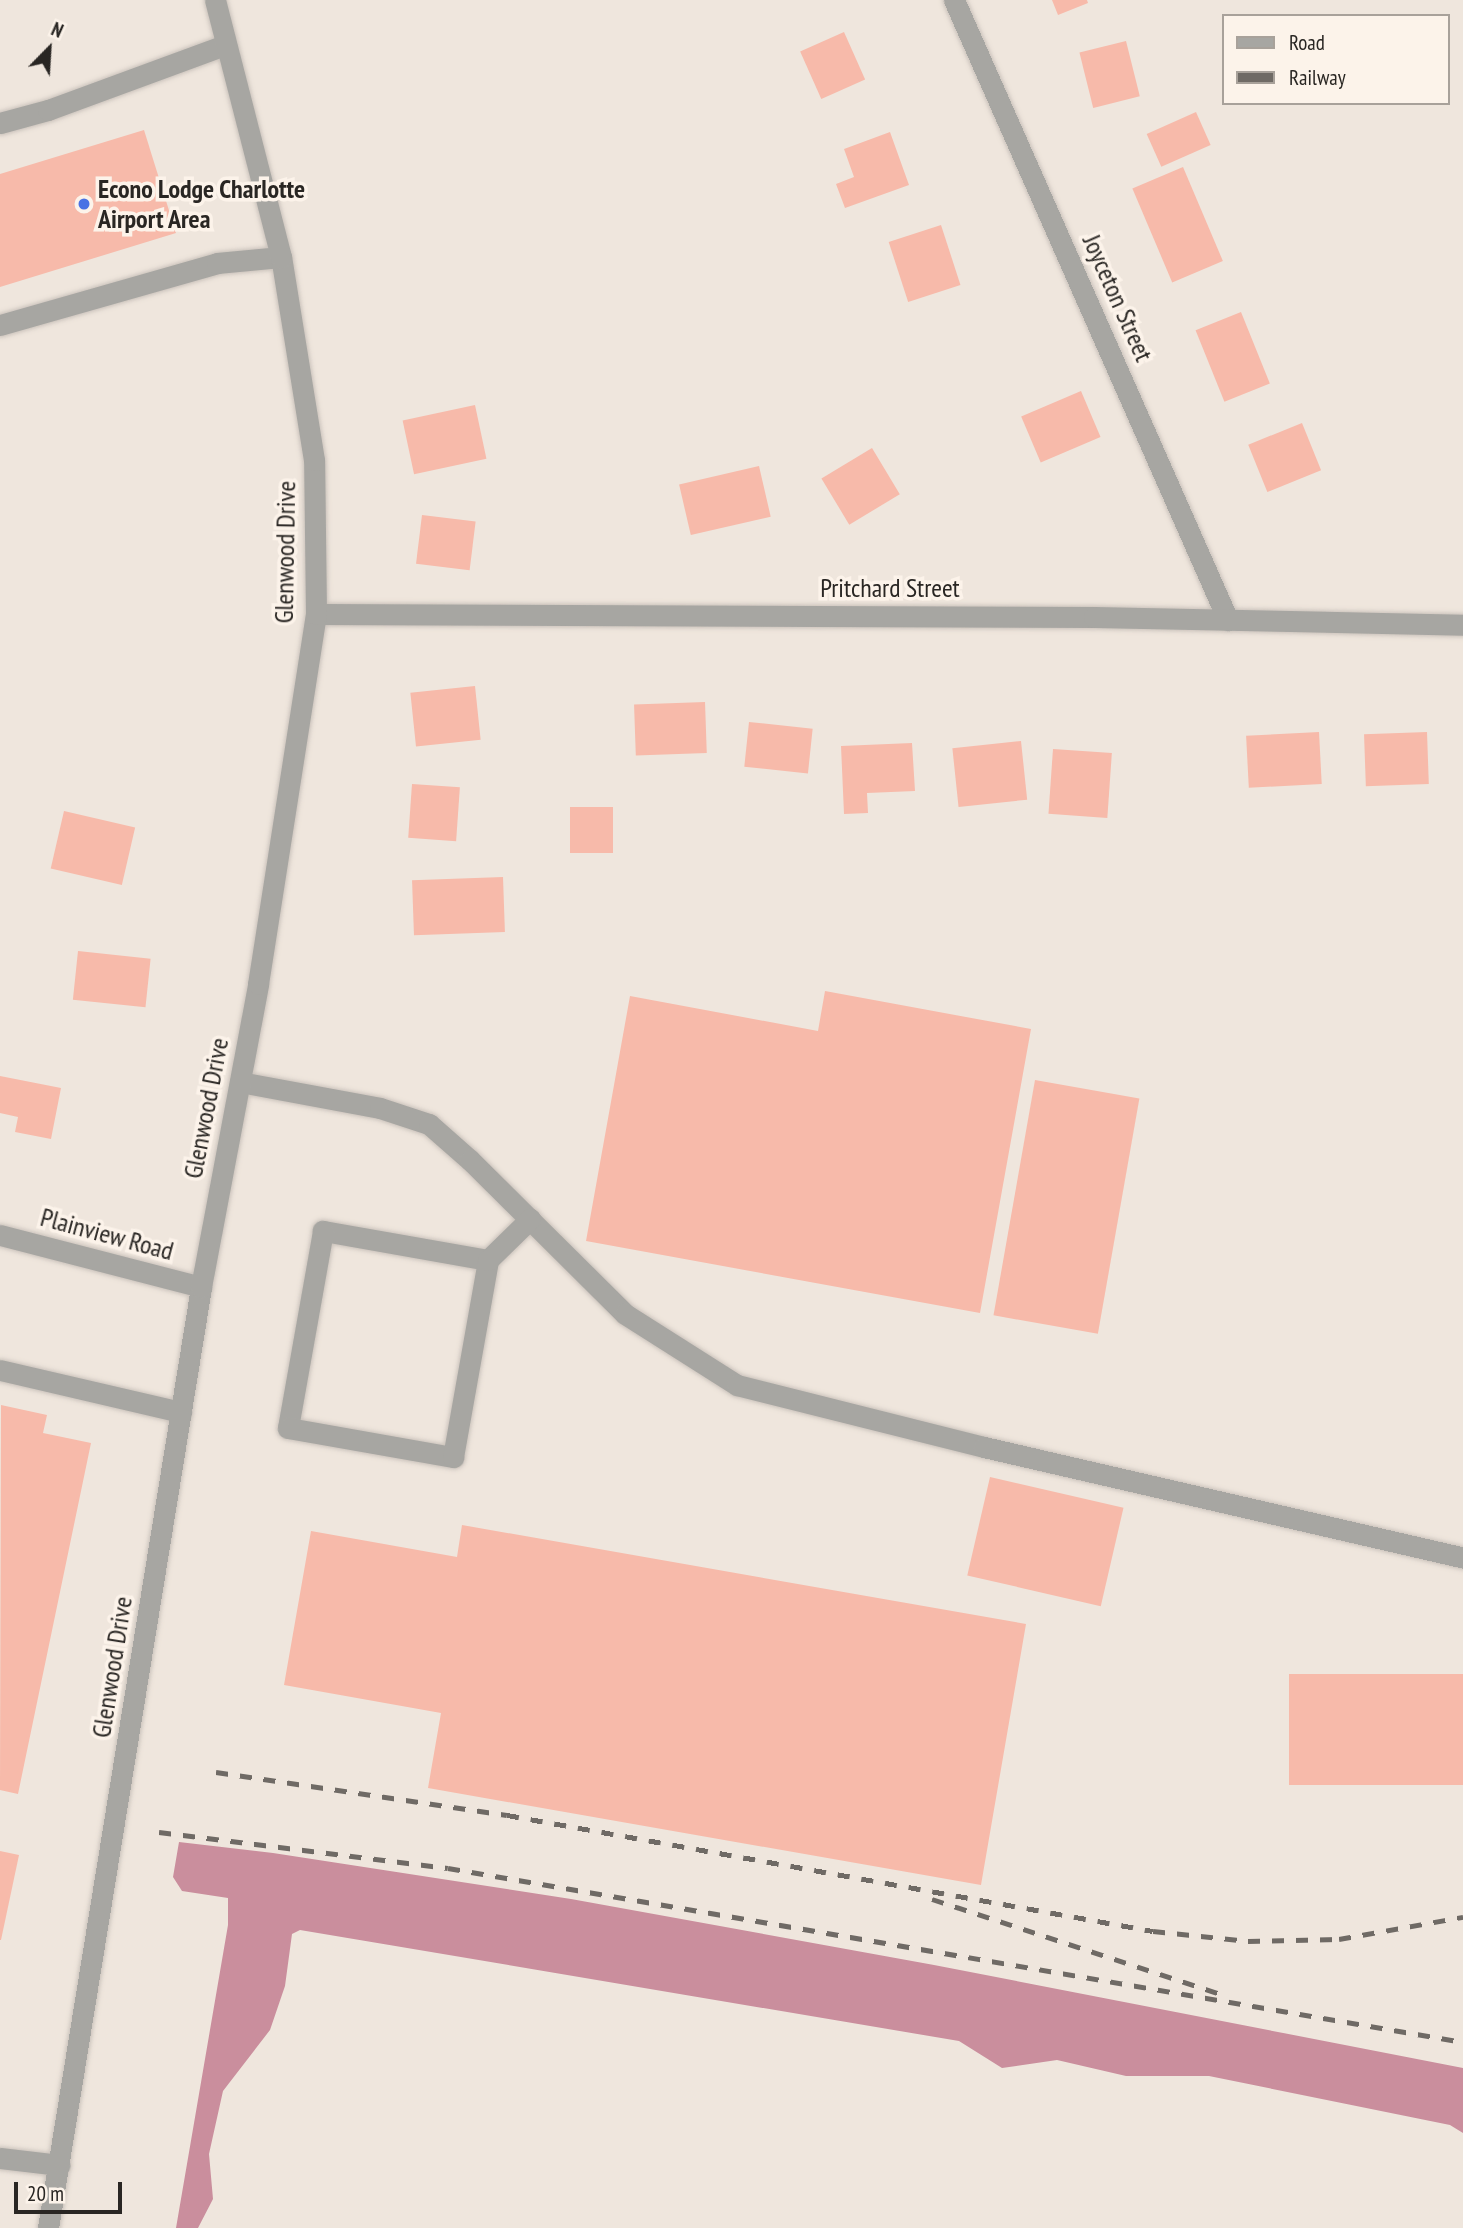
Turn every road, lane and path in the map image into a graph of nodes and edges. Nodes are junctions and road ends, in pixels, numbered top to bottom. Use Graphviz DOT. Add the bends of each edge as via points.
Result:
graph roads {
  1 [pos="215,0"];
  2 [pos="954,0"];
  3 [pos="225,45"];
  4 [pos="0,123"];
  5 [pos="281,257"];
  6 [pos="0,325"];
  7 [pos="316,614"];
  8 [pos="1228,620"];
  9 [pos="1463,625"];
  10 [pos="240,1082"];
  11 [pos="530,1219"];
  12 [pos="0,1235"];
  13 [pos="488,1260"];
  14 [pos="201,1287"];
  15 [pos="0,1370"];
  16 [pos="181,1412"];
  17 [pos="1463,1558"];
  18 [pos="0,2158"];
  19 [pos="60,2165"];
  20 [pos="48,2228"];
  1 -- 3 [label="street, Glenwood Drive"];
  2 -- 8 [label="street, Joyceton Street"];
  3 -- 4 [label="street"];
  3 -- 5 [label="street, Glenwood Drive"];
  5 -- 6 [label="street" via="216,263"];
  5 -- 7 [label="street, Glenwood Drive" via="314,460"];
  7 -- 8 [label="street, Pritchard Street"];
  7 -- 10 [label="street, Glenwood Drive"];
  8 -- 9 [label="street, Pritchard Street"];
  10 -- 11 [label="street" via="380,1108 429,1124"];
  10 -- 14 [label="street, Glenwood Drive"];
  11 -- 13 [label="street"];
  11 -- 17 [label="street" via="625,1314 737,1385"];
  12 -- 14 [label="street, Plainview Road"];
  13 -- 13 [label="street" via="453,1457 289,1428 323,1231"];
  14 -- 16 [label="street, Glenwood Drive"];
  15 -- 16 [label="street"];
  16 -- 19 [label="street, Glenwood Drive"];
  18 -- 19 [label="street"];
  19 -- 20 [label="street, Glenwood Drive"];
}
